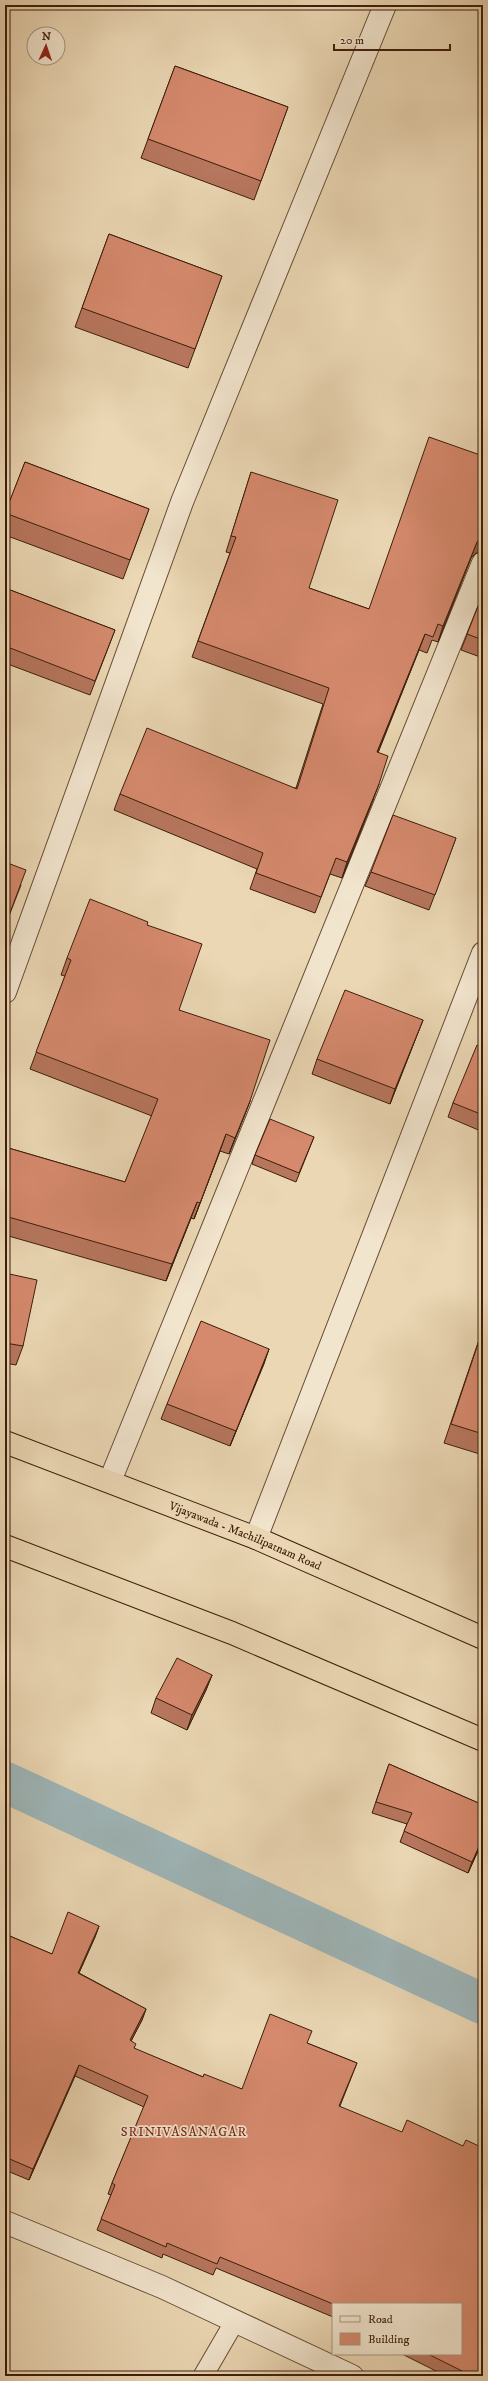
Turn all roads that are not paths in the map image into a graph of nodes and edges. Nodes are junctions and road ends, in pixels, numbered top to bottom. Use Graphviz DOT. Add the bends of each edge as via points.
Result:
graph roads {
  1 [pos="385,5"];
  2 [pos="483,563"];
  3 [pos="483,953"];
  4 [pos="5,992"];
  5 [pos="5,1442"];
  6 [pos="110,1480"];
  7 [pos="256,1538"];
  8 [pos="5,1546"];
  9 [pos="483,1638"];
  10 [pos="483,1740"];
  11 [pos="5,2222"];
  12 [pos="235,2321"];
  13 [pos="202,2376"];
  14 [pos="352,2376"];
  1 -- 4 [label="street" via="182,502"];
  2 -- 6 [label="street"];
  3 -- 7 [label="street"];
  5 -- 6 [label="highway, Vijayawada - Machilipatnam Road"];
  6 -- 7 [label="highway, Vijayawada - Machilipatnam Road"];
  7 -- 9 [label="highway, Vijayawada - Machilipatnam Road"];
  8 -- 10 [label="highway" via="232,1633"];
  11 -- 12 [label="street" via="162,2287"];
  12 -- 13 [label="lane"];
  12 -- 14 [label="street"];
}
